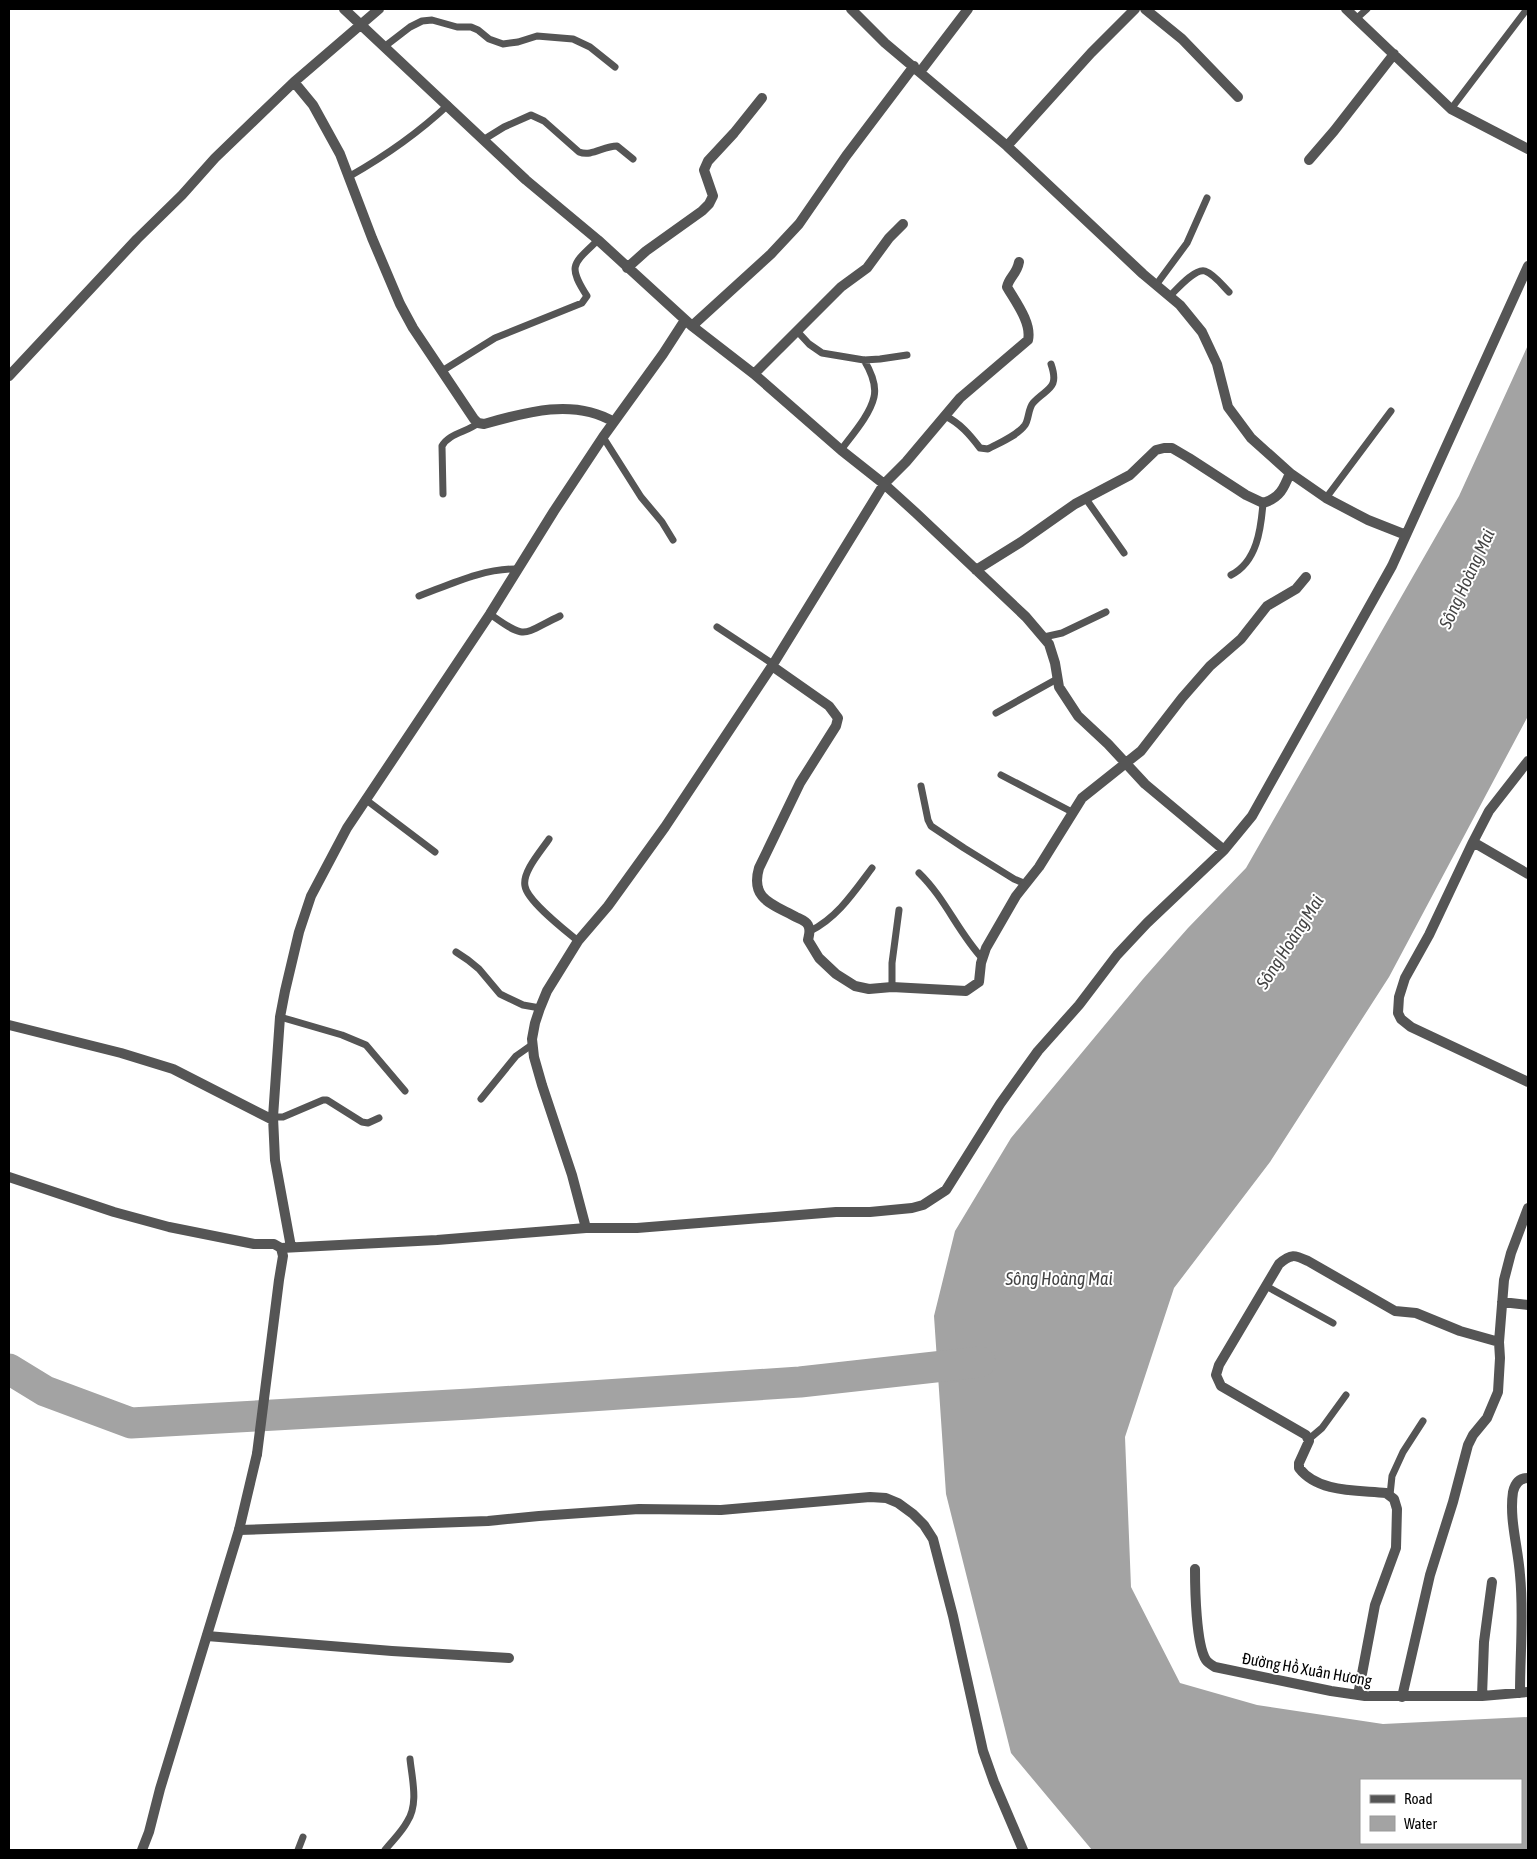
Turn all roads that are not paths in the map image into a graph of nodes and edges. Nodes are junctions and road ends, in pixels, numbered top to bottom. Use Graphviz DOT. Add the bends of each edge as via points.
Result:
graph roads {
  1 [pos="344,9"];
  2 [pos="379,9"];
  3 [pos="851,9"];
  4 [pos="968,9"];
  5 [pos="1135,9"];
  6 [pos="1145,9"];
  7 [pos="1346,9"];
  8 [pos="1367,9"];
  9 [pos="1527,9"];
  10 [pos="1357,18"];
  11 [pos="361,24"];
  12 [pos="384,47"];
  13 [pos="1394,54"];
  14 [pos="615,67"];
  15 [pos="917,69"];
  16 [pos="294,82"];
  17 [pos="1238,97"];
  18 [pos="762,98"];
  19 [pos="448,105"];
  20 [pos="1451,109"];
  21 [pos="483,140"];
  22 [pos="1007,146"];
  23 [pos="1528,149"];
  24 [pos="633,158"];
  25 [pos="1309,160"];
  26 [pos="350,176"];
  27 [pos="1207,198"];
  28 [pos="903,224"];
  29 [pos="598,240"];
  30 [pos="1018,262"];
  31 [pos="1528,266"];
  32 [pos="628,268"];
  33 [pos="1156,285"];
  34 [pos="1229,292"];
  35 [pos="1170,296"];
  36 [pos="689,323"];
  37 [pos="797,331"];
  38 [pos="907,355"];
  39 [pos="864,360"];
  40 [pos="1051,364"];
  41 [pos="442,371"];
  42 [pos="754,374"];
  43 [pos="9,376"];
  44 [pos="1391,410"];
  45 [pos="945,416"];
  46 [pos="614,422"];
  47 [pos="478,423"];
  48 [pos="603,438"];
  49 [pos="841,450"];
  50 [pos="1290,472"];
  51 [pos="884,484"];
  52 [pos="443,494"];
  53 [pos="1326,498"];
  54 [pos="1086,499"];
  55 [pos="1263,503"];
  56 [pos="1406,535"];
  57 [pos="673,540"];
  58 [pos="1124,553"];
  59 [pos="518,569"];
  60 [pos="976,570"];
  61 [pos="1231,575"];
  62 [pos="1306,577"];
  63 [pos="419,596"];
  64 [pos="1106,612"];
  65 [pos="490,614"];
  66 [pos="560,616"];
  67 [pos="717,627"];
  68 [pos="1044,637"];
  69 [pos="772,665"];
  70 [pos="1057,679"];
  71 [pos="996,713"];
  72 [pos="1125,763"];
  73 [pos="1527,767"];
  74 [pos="1001,776"];
  75 [pos="921,786"];
  76 [pos="366,799"];
  77 [pos="1072,812"];
  78 [pos="549,839"];
  79 [pos="1473,842"];
  80 [pos="1224,850"];
  81 [pos="435,852"];
  82 [pos="872,868"];
  83 [pos="919,873"];
  84 [pos="1528,874"];
  85 [pos="1026,884"];
  86 [pos="899,910"];
  87 [pos="810,931"];
  88 [pos="578,941"];
  89 [pos="456,952"];
  90 [pos="982,958"];
  91 [pos="892,987"];
  92 [pos="540,1008"];
  93 [pos="280,1017"];
  94 [pos="9,1025"];
  95 [pos="533,1044"];
  96 [pos="1528,1082"];
  97 [pos="405,1091"];
  98 [pos="481,1099"];
  99 [pos="379,1118"];
  100 [pos="273,1119"];
  101 [pos="9,1177"];
  102 [pos="1528,1208"];
  103 [pos="586,1228"];
  104 [pos="286,1247"];
  105 [pos="1266,1286"];
  106 [pos="1502,1302"];
  107 [pos="1528,1304"];
  108 [pos="1333,1323"];
  109 [pos="1499,1342"];
  110 [pos="1346,1395"];
  111 [pos="1423,1421"];
  112 [pos="1309,1439"];
  113 [pos="1528,1478"];
  114 [pos="1390,1495"];
  115 [pos="239,1530"];
  116 [pos="1195,1569"];
  117 [pos="1492,1582"];
  118 [pos="207,1636"];
  119 [pos="509,1658"];
  120 [pos="1524,1693"];
  121 [pos="1358,1695"];
  122 [pos="1482,1696"];
  123 [pos="1402,1697"];
  124 [pos="410,1759"];
  125 [pos="304,1837"];
  126 [pos="142,1850"];
  127 [pos="298,1850"];
  128 [pos="385,1850"];
  129 [pos="1023,1850"];
  1 -- 11 [label="street"];
  2 -- 11 [label="street"];
  3 -- 15 [label="street"];
  4 -- 15 [label="street"];
  5 -- 22 [label="street"];
  6 -- 17 [label="street" via="1182,39"];
  7 -- 10 [label="street"];
  8 -- 10 [label="lane"];
  9 -- 20 [label="lane"];
  10 -- 13 [label="street"];
  11 -- 12 [label="street"];
  11 -- 16 [label="street"];
  12 -- 14 [label="lane" via="410,27 432,20 471,27 503,44 537,36 573,39"];
  12 -- 19 [label="street"];
  13 -- 20 [label="street"];
  13 -- 25 [label="street"];
  15 -- 22 [label="street"];
  15 -- 36 [label="street" via="846,156 799,224 772,254"];
  16 -- 26 [label="street" via="328,128"];
  16 -- 43 [label="street" via="215,158"];
  18 -- 32 [label="street" via="708,161 704,170 713,196 709,204"];
  19 -- 21 [label="street"];
  19 -- 26 [label="lane" via="415,135"];
  20 -- 23 [label="street"];
  21 -- 24 [label="lane" via="531,116 544,121 579,152 586,154 617,146"];
  21 -- 29 [label="street"];
  22 -- 33 [label="street"];
  26 -- 41 [label="street" via="400,304 412,328"];
  27 -- 33 [label="lane" via="1187,242"];
  28 -- 37 [label="street" via="868,268 842,287"];
  29 -- 32 [label="street"];
  29 -- 41 [label="lane" via="574,266 574,273 587,296 582,303 495,338"];
  30 -- 45 [label="street" via="1018,270 1007,287 1027,326 1028,340 970,387"];
  31 -- 56 [label="street"];
  32 -- 36 [label="street"];
  33 -- 35 [label="street"];
  34 -- 35 [label="lane" via="1207,271 1201,271"];
  35 -- 50 [label="street" via="1202,332 1217,364 1225,400 1232,414 1251,438"];
  36 -- 42 [label="street"];
  36 -- 46 [label="street"];
  37 -- 39 [label="lane" via="822,353"];
  37 -- 42 [label="street"];
  38 -- 39 [label="lane"];
  39 -- 49 [label="lane" via="870,371 874,397 863,420"];
  40 -- 45 [label="lane" via="1052,384 1032,404 1023,427 988,449 980,448 966,430"];
  41 -- 47 [label="street"];
  42 -- 49 [label="street"];
  44 -- 53 [label="lane"];
  45 -- 51 [label="street"];
  46 -- 47 [label="street" via="591,412 575,410 542,411"];
  46 -- 48 [label="street"];
  47 -- 52 [label="lane" via="448,438 442,446"];
  48 -- 57 [label="lane"];
  48 -- 59 [label="street"];
  49 -- 51 [label="street"];
  50 -- 53 [label="street"];
  50 -- 55 [label="street" via="1277,498"];
  51 -- 60 [label="street"];
  51 -- 69 [label="street"];
  53 -- 56 [label="street"];
  54 -- 55 [label="street" via="1130,475 1156,450 1172,448 1246,496"];
  54 -- 58 [label="lane"];
  54 -- 60 [label="street"];
  55 -- 61 [label="lane" via="1262,522 1249,561"];
  56 -- 80 [label="street" via="1392,566 1252,816"];
  59 -- 63 [label="lane" via="493,570"];
  59 -- 65 [label="street"];
  60 -- 68 [label="street"];
  62 -- 72 [label="street" via="1296,589 1268,606 1241,639 1199,679 1141,751"];
  64 -- 68 [label="lane" via="1062,633"];
  65 -- 66 [label="lane" via="520,633"];
  65 -- 76 [label="street"];
  67 -- 69 [label="lane"];
  68 -- 70 [label="street" via="1052,651"];
  69 -- 87 [label="street" via="829,706 838,718 800,783 755,880 760,896 804,921"];
  69 -- 88 [label="street" via="665,827 608,906"];
  70 -- 71 [label="lane"];
  70 -- 72 [label="street" via="1074,711"];
  72 -- 77 [label="street" via="1082,798"];
  72 -- 80 [label="street" via="1145,784"];
  73 -- 79 [label="street" via="1490,811"];
  74 -- 77 [label="lane"];
  75 -- 85 [label="lane" via="931,826"];
  76 -- 81 [label="lane"];
  76 -- 93 [label="street" via="311,896 290,964"];
  77 -- 85 [label="street"];
  78 -- 88 [label="lane" via="529,868 524,885 538,906"];
  79 -- 84 [label="street"];
  79 -- 96 [label="street" via="1405,978 1398,1012 1401,1020 1411,1028"];
  80 -- 103 [label="street" via="1117,955 1038,1051 946,1190 922,1205 870,1212 637,1228"];
  82 -- 87 [label="lane" via="836,913"];
  83 -- 90 [label="lane" via="935,890"];
  85 -- 90 [label="street"];
  86 -- 91 [label="lane"];
  87 -- 91 [label="street" via="808,940 811,947 836,974 855,986"];
  88 -- 92 [label="street"];
  89 -- 92 [label="lane" via="479,969 500,994 523,1005"];
  90 -- 91 [label="street" via="979,982 966,991"];
  92 -- 95 [label="street"];
  93 -- 97 [label="lane" via="366,1045"];
  93 -- 100 [label="street"];
  94 -- 100 [label="street" via="173,1069"];
  95 -- 98 [label="lane" via="516,1056"];
  95 -- 103 [label="street" via="542,1085"];
  99 -- 100 [label="lane" via="362,1122 332,1101 323,1100"];
  100 -- 104 [label="street"];
  101 -- 104 [label="street" via="169,1227"];
  102 -- 106 [label="street" via="1511,1253"];
  103 -- 104 [label="street" via="437,1240"];
  104 -- 115 [label="street" via="278,1280 257,1454"];
  105 -- 108 [label="lane"];
  105 -- 109 [label="street" via="1279,1264 1294,1255 1395,1311 1416,1313"];
  105 -- 112 [label="street" via="1216,1375 1221,1386"];
  106 -- 107 [label="street"];
  106 -- 109 [label="street"];
  109 -- 123 [label="street" via="1498,1392 1487,1418 1468,1445 1454,1502 1430,1575"];
  110 -- 112 [label="lane" via="1322,1428"];
  111 -- 114 [label="lane" via="1392,1476"];
  112 -- 114 [label="street" via="1299,1468 1311,1480 1344,1489"];
  113 -- 120 [label="street" via="1518,1481 1512,1509 1522,1602"];
  114 -- 121 [label="street" via="1397,1509 1396,1548 1375,1605"];
  115 -- 118 [label="street"];
  115 -- 129 [label="street" via="488,1521 639,1510 720,1510 886,1498 913,1514 933,1539 984,1751"];
  116 -- 121 [label="street, Đường Hồ Xuân Hương" via="1201,1646 1208,1662 1224,1670"];
  117 -- 122 [label="street" via="1484,1642"];
  118 -- 119 [label="street"];
  118 -- 126 [label="street"];
  120 -- 122 [label="street, Đường Hồ Xuân Hương"];
  121 -- 123 [label="street, Đường Hồ Xuân Hương"];
  122 -- 123 [label="street, Đường Hồ Xuân Hương"];
  124 -- 128 [label="lane" via="414,1790 412,1813"];
  125 -- 127 [label="lane"];
}
